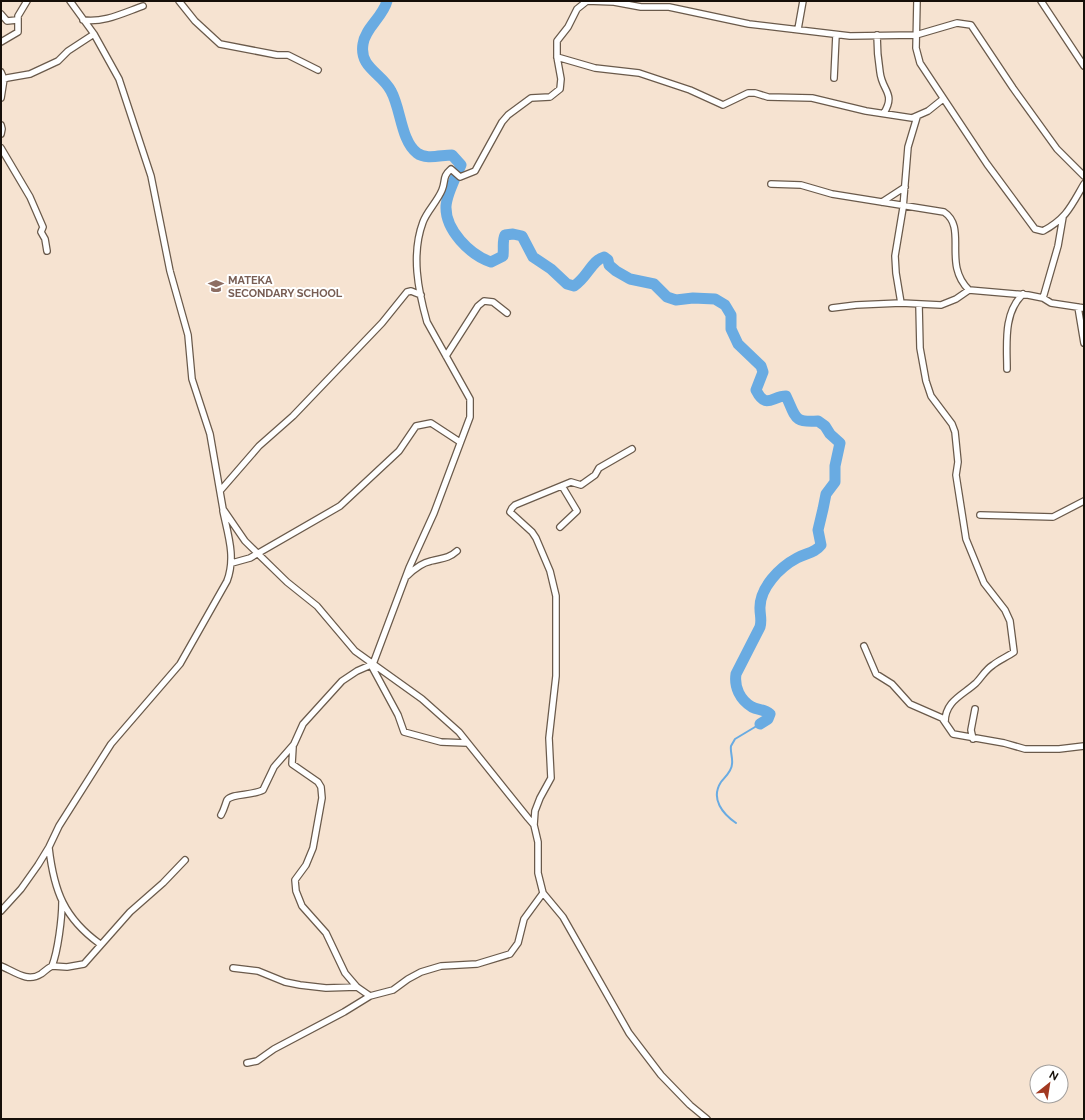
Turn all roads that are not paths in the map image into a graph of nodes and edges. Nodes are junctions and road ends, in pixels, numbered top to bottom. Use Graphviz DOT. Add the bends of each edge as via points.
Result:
graph roads {
  1 [pos="27,1"];
  2 [pos="70,1"];
  3 [pos="179,1"];
  4 [pos="587,1"];
  5 [pos="614,1"];
  6 [pos="803,1"];
  7 [pos="917,1"];
  8 [pos="1041,1"];
  9 [pos="670,4"];
  10 [pos="143,6"];
  11 [pos="1,14"];
  12 [pos="17,20"];
  13 [pos="83,20"];
  14 [pos="798,29"];
  15 [pos="94,34"];
  16 [pos="836,35"];
  17 [pos="877,35"];
  18 [pos="916,35"];
  19 [pos="1,42"];
  20 [pos="557,57"];
  21 [pos="1084,66"];
  22 [pos="318,70"];
  23 [pos="1,72"];
  24 [pos="834,78"];
  25 [pos="3,80"];
  26 [pos="1,98"];
  27 [pos="943,99"];
  28 [pos="884,113"];
  29 [pos="917,117"];
  30 [pos="1,125"];
  31 [pos="1,134"];
  32 [pos="1,148"];
  33 [pos="1084,176"];
  34 [pos="771,184"];
  35 [pos="1084,184"];
  36 [pos="904,187"];
  37 [pos="882,202"];
  38 [pos="903,205"];
  39 [pos="1064,216"];
  40 [pos="47,251"];
  41 [pos="969,290"];
  42 [pos="1023,294"];
  43 [pos="421,295"];
  44 [pos="1043,298"];
  45 [pos="901,304"];
  46 [pos="918,305"];
  47 [pos="832,308"];
  48 [pos="1081,308"];
  49 [pos="507,314"];
  50 [pos="1084,343"];
  51 [pos="446,356"];
  52 [pos="1007,369"];
  53 [pos="460,442"];
  54 [pos="632,449"];
  55 [pos="562,486"];
  56 [pos="220,491"];
  57 [pos="1084,501"];
  58 [pos="223,509"];
  59 [pos="980,515"];
  60 [pos="560,527"];
  61 [pos="457,551"];
  62 [pos="257,552"];
  63 [pos="232,563"];
  64 [pos="406,577"];
  65 [pos="864,646"];
  66 [pos="372,665"];
  67 [pos="975,709"];
  68 [pos="945,722"];
  69 [pos="973,739"];
  70 [pos="467,743"];
  71 [pos="293,745"];
  72 [pos="1084,746"];
  73 [pos="221,815"];
  74 [pos="534,825"];
  75 [pos="49,847"];
  76 [pos="185,860"];
  77 [pos="543,893"];
  78 [pos="62,902"];
  79 [pos="1,911"];
  80 [pos="100,944"];
  81 [pos="1,966"];
  82 [pos="52,966"];
  83 [pos="233,968"];
  84 [pos="357,987"];
  85 [pos="370,996"];
  86 [pos="247,1063"];
  87 [pos="708,1119"];
  1 -- 12 [label="street"];
  2 -- 13 [label="street"];
  3 -- 22 [label="street" via="199,26 220,44 288,55"];
  4 -- 5 [label="street"];
  4 -- 20 [label="street" via="572,16 568,28 557,41"];
  5 -- 9 [label="street" via="629,6"];
  6 -- 14 [label="street"];
  7 -- 18 [label="street"];
  8 -- 21 [label="street"];
  9 -- 14 [label="street" via="745,24"];
  10 -- 13 [label="street" via="95,22"];
  11 -- 12 [label="street" via="7,21"];
  12 -- 19 [label="street" via="18,32"];
  13 -- 15 [label="street"];
  14 -- 16 [label="street"];
  15 -- 25 [label="street" via="58,61 30,74"];
  15 -- 56 [label="street" via="118,79 151,176 170,271 188,335 192,379 210,434"];
  16 -- 17 [label="street"];
  16 -- 24 [label="street"];
  17 -- 18 [label="street"];
  17 -- 28 [label="street" via="880,75 889,96"];
  18 -- 27 [label="street" via="920,63"];
  18 -- 33 [label="street" via="957,22 971,25 1057,149"];
  20 -- 28 [label="street" via="595,68 640,74 690,90 719,105 748,93 755,93 768,97 812,98 843,107"];
  20 -- 43 [label="street" via="560,89 550,97 531,98 508,115 475,171 460,177 451,169 445,175 442,190 424,221 419,237 417,270"];
  23 -- 25 [label="street"];
  25 -- 26 [label="street"];
  27 -- 29 [label="street"];
  27 -- 39 [label="street" via="1035,229 1043,231 1057,224"];
  28 -- 29 [label="street" via="906,118"];
  29 -- 36 [label="street" via="908,147"];
  30 -- 31 [label="street"];
  32 -- 40 [label="street" via="30,197 43,227 41,232"];
  34 -- 37 [label="street" via="801,185 832,194"];
  35 -- 39 [label="street"];
  36 -- 37 [label="street"];
  36 -- 38 [label="street"];
  37 -- 38 [label="street"];
  38 -- 41 [label="street" via="944,212 951,217 955,224 955,259 958,272"];
  38 -- 45 [label="street" via="896,256"];
  39 -- 44 [label="street"];
  41 -- 42 [label="street"];
  41 -- 46 [label="street" via="945,304"];
  42 -- 44 [label="street"];
  42 -- 52 [label="street" via="1010,313"];
  43 -- 51 [label="street" via="427,322"];
  43 -- 56 [label="street" via="412,291 407,292 382,323 293,416 259,446"];
  44 -- 48 [label="street" via="1051,304"];
  45 -- 46 [label="street"];
  45 -- 47 [label="street"];
  46 -- 68 [label="street" via="920,348 926,381 931,396 955,432 958,462 956,475 962,525 984,583 1005,610 1010,621 1014,652 989,667 977,682 954,700 947,710"];
  48 -- 50 [label="street"];
  49 -- 51 [label="street" via="493,302 484,301 478,306"];
  51 -- 53 [label="street" via="470,399 470,417"];
  53 -- 62 [label="street" via="431,423 416,426 400,451 347,501"];
  53 -- 64 [label="street" via="434,513"];
  54 -- 55 [label="street" via="599,468 595,475 581,485 573,482"];
  55 -- 60 [label="street" via="577,511"];
  55 -- 74 [label="street" via="515,505 510,512 536,538 550,571 556,596 556,676 549,738 552,774 535,811"];
  56 -- 58 [label="street"];
  57 -- 59 [label="street" via="1053,517"];
  58 -- 62 [label="street" via="245,541"];
  58 -- 63 [label="street"];
  61 -- 64 [label="street" via="447,558 421,564"];
  62 -- 63 [label="street" via="249,558"];
  62 -- 66 [label="street" via="287,582 317,606 355,651"];
  63 -- 75 [label="street" via="227,581 180,664 111,744 59,826"];
  64 -- 66 [label="street"];
  65 -- 68 [label="street" via="876,674 892,684 906,702 938,715"];
  66 -- 70 [label="street" via="422,699 459,732"];
  66 -- 70 [label="street" via="404,732 441,742"];
  66 -- 71 [label="street" via="342,681 303,724"];
  67 -- 69 [label="street" via="971,730"];
  68 -- 69 [label="street" via="953,734"];
  69 -- 72 [label="street" via="1025,748 1059,749"];
  70 -- 74 [label="street"];
  71 -- 73 [label="street" via="274,767 263,790 251,795 231,797"];
  71 -- 84 [label="street" via="292,764 318,782 322,798 313,848 306,865 295,880 296,891 302,906 326,933 340,965"];
  74 -- 77 [label="street" via="538,842 538,882"];
  75 -- 78 [label="street"];
  75 -- 79 [label="street" via="21,889"];
  76 -- 80 [label="street" via="168,880 130,912"];
  77 -- 85 [label="street" via="524,919 518,943 510,954 477,964 435,967 411,977 392,990"];
  77 -- 87 [label="street" via="564,917 629,1033 662,1076 690,1105"];
  78 -- 80 [label="street" via="77,923"];
  78 -- 82 [label="street" via="61,922"];
  80 -- 82 [label="street" via="84,964"];
  81 -- 82 [label="street" via="24,977 39,975"];
  83 -- 84 [label="street" via="258,971 300,985 326,988"];
  84 -- 85 [label="street"];
  85 -- 86 [label="street" via="257,1060"];
}
